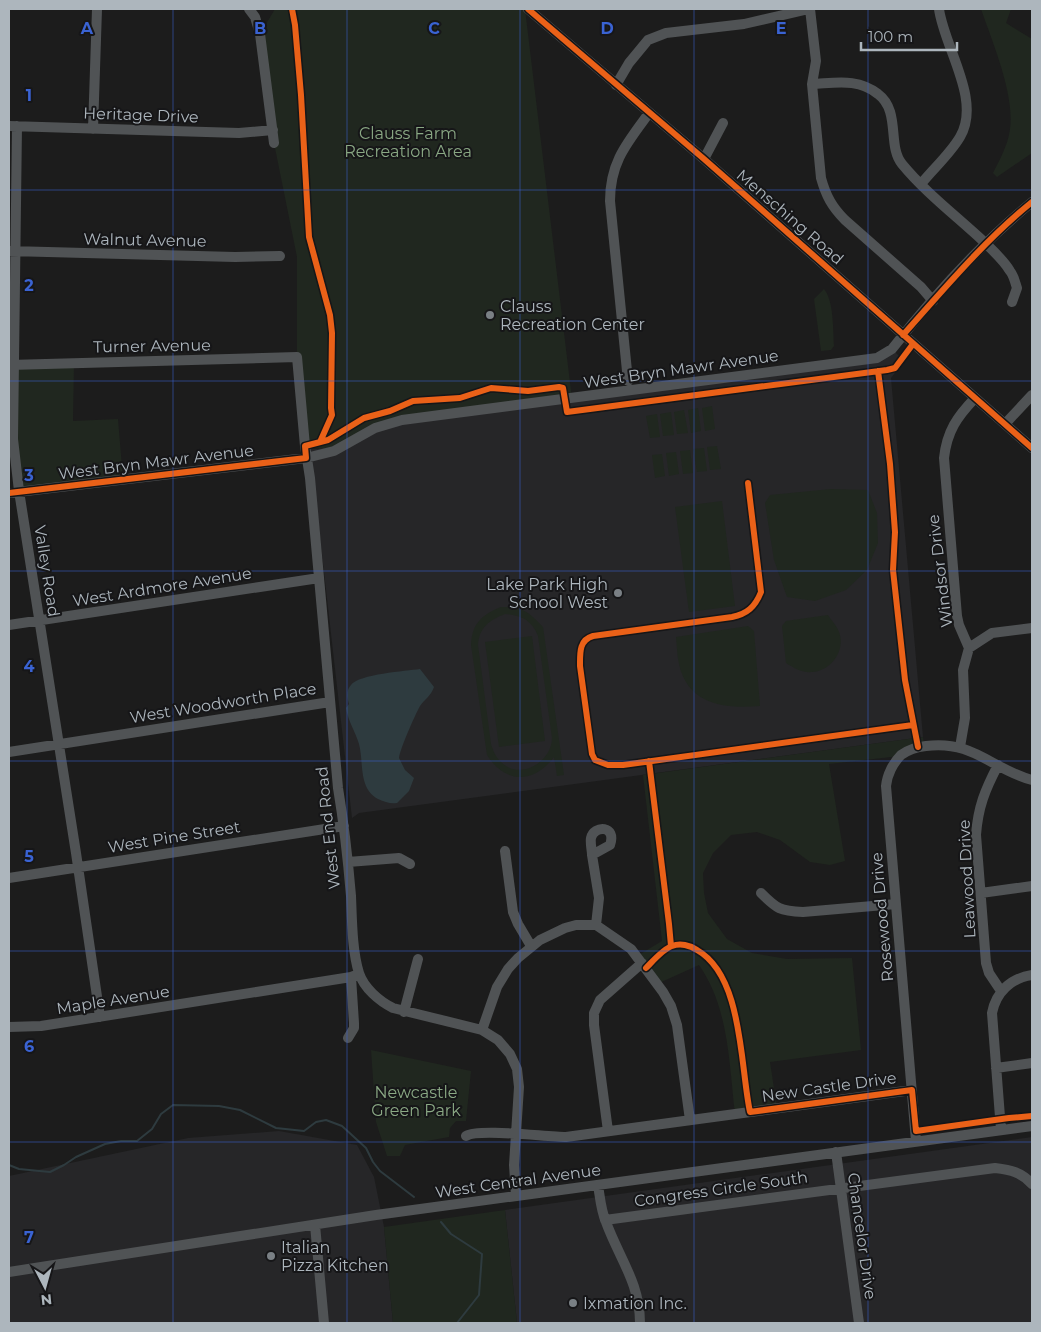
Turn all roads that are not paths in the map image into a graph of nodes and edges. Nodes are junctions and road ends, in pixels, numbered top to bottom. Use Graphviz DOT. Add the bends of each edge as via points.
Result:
graph roads {
  1 [pos="97,9"];
  2 [pos="249,9"];
  3 [pos="528,9"];
  4 [pos="809,9"];
  5 [pos="939,9"];
  6 [pos="812,84"];
  7 [pos="616,85"];
  8 [pos="649,113"];
  9 [pos="723,122"];
  10 [pos="13,126"];
  11 [pos="93,129"];
  12 [pos="272,130"];
  13 [pos="274,143"];
  14 [pos="704,159"];
  15 [pos="921,184"];
  16 [pos="1032,202"];
  17 [pos="986,244"];
  18 [pos="12,251"];
  19 [pos="280,256"];
  20 [pos="933,301"];
  21 [pos="1012,302"];
  22 [pos="902,335"];
  23 [pos="296,358"];
  24 [pos="11,365"];
  25 [pos="628,381"];
  26 [pos="1032,395"];
  27 [pos="975,398"];
  28 [pos="1005,424"];
  29 [pos="1032,448"];
  30 [pos="306,458"];
  31 [pos="14,492"];
  32 [pos="319,578"];
  33 [pos="40,620"];
  34 [pos="9,625"];
  35 [pos="1032,628"];
  36 [pos="969,648"];
  37 [pos="330,702"];
  38 [pos="59,744"];
  39 [pos="960,747"];
  40 [pos="9,752"];
  41 [pos="998,765"];
  42 [pos="1032,780"];
  43 [pos="344,826"];
  44 [pos="505,852"];
  45 [pos="592,855"];
  46 [pos="348,862"];
  47 [pos="410,864"];
  48 [pos="78,867"];
  49 [pos="9,878"];
  50 [pos="1032,886"];
  51 [pos="761,893"];
  52 [pos="981,893"];
  53 [pos="896,904"];
  54 [pos="596,925"];
  55 [pos="531,946"];
  56 [pos="418,959"];
  57 [pos="642,963"];
  58 [pos="1032,975"];
  59 [pos="355,976"];
  60 [pos="1001,991"];
  61 [pos="404,1012"];
  62 [pos="100,1017"];
  63 [pos="9,1027"];
  64 [pos="482,1030"];
  65 [pos="348,1038"];
  66 [pos="1032,1063"];
  67 [pos="996,1068"];
  68 [pos="912,1090"];
  69 [pos="690,1120"];
  70 [pos="1032,1126"];
  71 [pos="1001,1130"];
  72 [pos="608,1131"];
  73 [pos="516,1134"];
  74 [pos="466,1136"];
  75 [pos="916,1141"];
  76 [pos="836,1152"];
  77 [pos="1032,1184"];
  78 [pos="598,1185"];
  79 [pos="841,1188"];
  80 [pos="516,1196"];
  81 [pos="605,1220"];
  82 [pos="315,1225"];
  83 [pos="9,1272"];
  84 [pos="324,1323"];
  85 [pos="640,1323"];
  86 [pos="859,1323"];
  1 -- 11 [label="street"];
  2 -- 12 [label="street" via="260,34"];
  3 -- 7 [label="street, Mensching Road"];
  4 -- 6 [label="street" via="816,61"];
  4 -- 7 [label="street" via="744,24 666,33 648,40"];
  5 -- 15 [label="street" via="943,33 964,85 967,120 959,139"];
  6 -- 15 [label="street" via="851,82 880,95 891,116 900,162"];
  6 -- 20 [label="street" via="821,178 828,199 845,220"];
  7 -- 8 [label="street, Mensching Road"];
  8 -- 14 [label="street, Mensching Road"];
  8 -- 25 [label="street" via="618,157 610,186"];
  9 -- 14 [label="street"];
  10 -- 11 [label="street, Heritage Drive"];
  10 -- 18 [label="street, Valley Road"];
  11 -- 12 [label="street, Heritage Drive" via="239,133"];
  12 -- 13 [label="street"];
  14 -- 22 [label="street, Mensching Road"];
  15 -- 17 [label="street"];
  16 -- 17 [label="street, West Bryn Mawr Avenue"];
  17 -- 20 [label="street, West Bryn Mawr Avenue"];
  17 -- 21 [label="street" via="1014,277 1017,288"];
  18 -- 19 [label="street, Walnut Avenue"];
  18 -- 24 [label="street, Valley Road"];
  20 -- 22 [label="street, West Bryn Mawr Avenue"];
  22 -- 27 [label="street, Mensching Road"];
  22 -- 30 [label="street, West Bryn Mawr Avenue" via="892,349 877,358 402,420 375,428 334,451"];
  23 -- 24 [label="street, Turner Avenue"];
  23 -- 30 [label="street, West End Road"];
  24 -- 31 [label="street, Valley Road"];
  26 -- 28 [label="street"];
  27 -- 28 [label="street, Mensching Road"];
  27 -- 36 [label="street, Windsor Drive" via="957,418 944,458 957,616"];
  28 -- 29 [label="street, Mensching Road"];
  30 -- 31 [label="street, West Bryn Mawr Avenue"];
  30 -- 32 [label="street, West End Road"];
  31 -- 33 [label="street, Valley Road"];
  32 -- 33 [label="street, West Ardmore Avenue"];
  32 -- 37 [label="street, West End Road"];
  33 -- 34 [label="street, West Ardmore Avenue"];
  33 -- 38 [label="street, Valley Road"];
  35 -- 36 [label="street" via="992,633"];
  36 -- 39 [label="street" via="962,670 965,718"];
  37 -- 38 [label="street, West Woodworth Place"];
  37 -- 43 [label="street, West End Road"];
  38 -- 40 [label="street, West Woodworth Place"];
  38 -- 48 [label="street, Valley Road"];
  39 -- 41 [label="street, Rosewood Drive"];
  39 -- 53 [label="street, Rosewood Drive" via="943,744 908,750 900,756 889,774 886,786"];
  41 -- 42 [label="street, Rosewood Drive"];
  41 -- 52 [label="street, Leawood Drive" via="981,801 977,818"];
  43 -- 46 [label="street, West End Road"];
  43 -- 48 [label="street, West Pine Street"];
  44 -- 55 [label="street" via="513,912"];
  45 -- 54 [label="street" via="599,898"];
  46 -- 47 [label="street" via="399,858"];
  46 -- 59 [label="street, West End Road"];
  48 -- 49 [label="street, West Pine Street"];
  48 -- 62 [label="street, Valley Road"];
  50 -- 52 [label="street"];
  51 -- 53 [label="street" via="776,908 790,911"];
  52 -- 60 [label="street, Leawood Drive" via="988,973"];
  53 -- 68 [label="street, Rosewood Drive"];
  54 -- 55 [label="street" via="565,928"];
  54 -- 57 [label="street" via="632,949"];
  55 -- 64 [label="street" via="508,969 493,997"];
  56 -- 61 [label="street"];
  57 -- 69 [label="street" via="674,1013"];
  57 -- 72 [label="street" via="600,1000 594,1012"];
  58 -- 60 [label="street" via="1016,979"];
  59 -- 61 [label="street" via="381,1002"];
  59 -- 62 [label="street, Maple Avenue"];
  59 -- 65 [label="street, West End Road" via="354,1028"];
  60 -- 67 [label="street" via="994,1003 992,1017"];
  61 -- 64 [label="street"];
  62 -- 63 [label="street, Maple Avenue" via="41,1026"];
  64 -- 73 [label="street" via="503,1045 517,1069"];
  66 -- 67 [label="street"];
  67 -- 71 [label="street"];
  68 -- 69 [label="street, New Castle Drive"];
  68 -- 75 [label="street, Rosewood Drive"];
  69 -- 72 [label="street, New Castle Drive"];
  70 -- 71 [label="street, West Central Avenue"];
  71 -- 75 [label="street, West Central Avenue"];
  72 -- 73 [label="street, New Castle Drive" via="559,1137"];
  73 -- 74 [label="street, New Castle Drive" via="479,1132"];
  73 -- 80 [label="street"];
  75 -- 76 [label="street, West Central Avenue"];
  76 -- 78 [label="street, West Central Avenue"];
  76 -- 79 [label="street, Chancelor Drive"];
  77 -- 79 [label="street, Congress Circle South" via="1024,1175 995,1168"];
  78 -- 80 [label="street, West Central Avenue"];
  78 -- 81 [label="street"];
  79 -- 81 [label="street, Congress Circle South"];
  79 -- 86 [label="street, Chancelor Drive"];
  80 -- 82 [label="street, West Central Avenue"];
  81 -- 85 [label="street" via="634,1284"];
  82 -- 83 [label="street, West Central Avenue"];
  82 -- 84 [label="street"];
}
